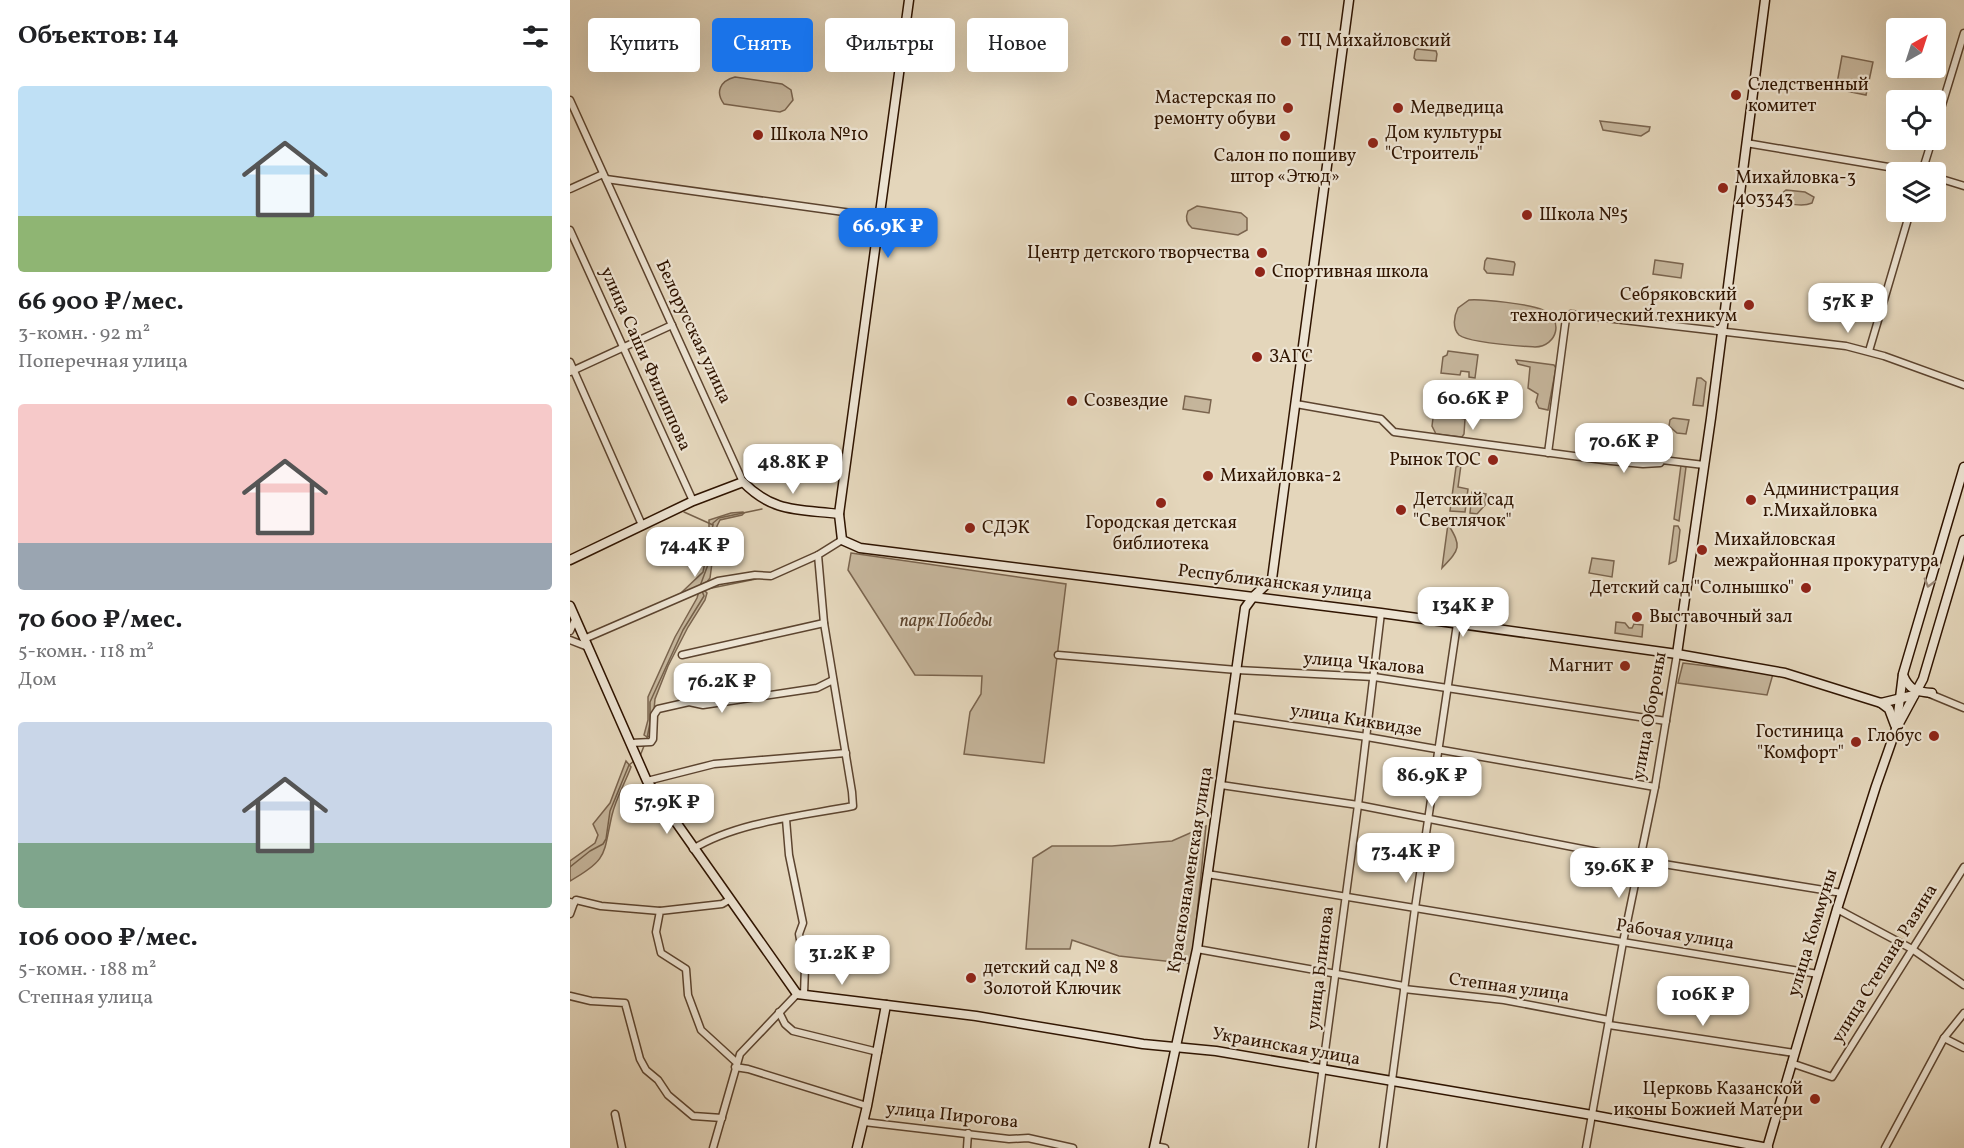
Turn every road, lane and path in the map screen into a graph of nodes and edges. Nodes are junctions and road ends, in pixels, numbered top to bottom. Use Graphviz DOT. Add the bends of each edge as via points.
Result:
graph roads {
  1 [pos="909,0"];
  2 [pos="1348,0"];
  3 [pos="1765,0"];
  4 [pos="1964,33"];
  5 [pos="1946,92"];
  6 [pos="570,100"];
  7 [pos="1746,144"];
  8 [pos="1886,167"];
  9 [pos="604,176"];
  10 [pos="1946,180"];
  11 [pos="1964,186"];
  12 [pos="570,189"];
  13 [pos="880,217"];
  14 [pos="1907,222"];
  15 [pos="570,230"];
  16 [pos="672,325"];
  17 [pos="1722,332"];
  18 [pos="623,348"];
  19 [pos="1869,351"];
  20 [pos="570,362"];
  21 [pos="572,372"];
  22 [pos="1964,385"];
  23 [pos="1296,405"];
  24 [pos="1548,453"];
  25 [pos="1704,465"];
  26 [pos="1964,467"];
  27 [pos="743,482"];
  28 [pos="693,501"];
  29 [pos="839,514"];
  30 [pos="642,525"];
  31 [pos="842,540"];
  32 [pos="1963,546"];
  33 [pos="818,555"];
  34 [pos="570,560"];
  35 [pos="1272,579"];
  36 [pos="1235,595"];
  37 [pos="1253,597"];
  38 [pos="1280,601"];
  39 [pos="570,606"];
  40 [pos="1245,608"];
  41 [pos="1381,614"];
  42 [pos="575,620"];
  43 [pos="824,623"];
  44 [pos="1457,624"];
  45 [pos="570,631"];
  46 [pos="570,640"];
  47 [pos="586,643"];
  48 [pos="1677,654"];
  49 [pos="1058,655"];
  50 [pos="682,656"];
  51 [pos="1236,670"];
  52 [pos="1903,674"];
  53 [pos="1374,677"];
  54 [pos="1923,679"];
  55 [pos="833,680"];
  56 [pos="1447,687"];
  57 [pos="1915,693"];
  58 [pos="1932,693"];
  59 [pos="1900,699"];
  60 [pos="1881,703"];
  61 [pos="1964,708"];
  62 [pos="1231,717"];
  63 [pos="1666,721"];
  64 [pos="1896,729"];
  65 [pos="1366,737"];
  66 [pos="631,743"];
  67 [pos="1438,750"];
  68 [pos="846,753"];
  69 [pos="647,781"];
  70 [pos="1221,785"];
  71 [pos="1655,787"];
  72 [pos="1358,805"];
  73 [pos="786,819"];
  74 [pos="1429,819"];
  75 [pos="693,849"];
  76 [pos="1639,860"];
  77 [pos="1964,867"];
  78 [pos="1207,874"];
  79 [pos="1842,894"];
  80 [pos="1346,895"];
  81 [pos="729,900"];
  82 [pos="572,903"];
  83 [pos="1415,908"];
  84 [pos="1837,909"];
  85 [pos="660,911"];
  86 [pos="570,914"];
  87 [pos="1623,942"];
  88 [pos="1197,949"];
  89 [pos="1912,949"];
  90 [pos="1336,973"];
  91 [pos="1818,974"];
  92 [pos="1964,985"];
  93 [pos="1404,987"];
  94 [pos="800,994"];
  95 [pos="570,996"];
  96 [pos="886,1005"];
  97 [pos="779,1012"];
  98 [pos="1964,1013"];
  99 [pos="1609,1022"];
  100 [pos="1944,1038"];
  101 [pos="1176,1047"];
  102 [pos="1964,1048"];
  103 [pos="878,1052"];
  104 [pos="1794,1053"];
  105 [pos="1791,1063"];
  106 [pos="736,1065"];
  107 [pos="1324,1071"];
  108 [pos="1391,1081"];
  109 [pos="867,1106"];
  110 [pos="615,1114"];
  111 [pos="1592,1115"];
  112 [pos="722,1118"];
  113 [pos="864,1122"];
  114 [pos="969,1133"];
  115 [pos="1155,1147"];
  116 [pos="622,1148"];
  117 [pos="713,1148"];
  118 [pos="857,1148"];
  119 [pos="967,1148"];
  120 [pos="1073,1148"];
  121 [pos="1165,1148"];
  122 [pos="1312,1148"];
  123 [pos="1383,1148"];
  124 [pos="1586,1148"];
  125 [pos="1768,1148"];
  126 [pos="1885,1148"];
  1 -- 13 [label="street"];
  2 -- 23 [label="street"];
  3 -- 7 [label="street, улица Обороны"];
  4 -- 5 [label="street"];
  6 -- 9 [label="street, Белорусская улица"];
  7 -- 8 [label="street"];
  7 -- 17 [label="street, улица Обороны"];
  9 -- 12 [label="street"];
  9 -- 13 [label="street"];
  9 -- 16 [label="street, Белорусская улица"];
  10 -- 11 [label="street"];
  13 -- 29 [label="street"];
  14 -- 19 [label="street"];
  15 -- 18 [label="street, улица Саши Филиппова"];
  16 -- 18 [label="street"];
  16 -- 27 [label="street, Белорусская улица"];
  17 -- 19 [label="street"];
  17 -- 24 [label="street" via="1571,314 1566,318"];
  17 -- 25 [label="street, улица Обороны"];
  18 -- 21 [label="street"];
  18 -- 28 [label="street, улица Саши Филиппова"];
  19 -- 22 [label="street"];
  20 -- 21 [label="street"];
  21 -- 30 [label="street"];
  23 -- 24 [label="street" via="1381,419 1394,432"];
  23 -- 35 [label="street"];
  24 -- 25 [label="street" via="1642,464 1660,463 1662,459"];
  25 -- 48 [label="street, улица Обороны"];
  26 -- 52 [label="street, улица Коммуны, one-way"];
  27 -- 28 [label="street"];
  27 -- 29 [label="street, Белорусская улица" via="774,504"];
  28 -- 30 [label="street"];
  29 -- 31 [label="street"];
  30 -- 34 [label="street"];
  31 -- 33 [label="street"];
  31 -- 36 [label="street, Республиканская улица" via="860,548"];
  32 -- 54 [label="street, улица Коммуны"];
  33 -- 43 [label="street"];
  33 -- 47 [label="street" via="771,576 718,581"];
  35 -- 37 [label="street, Краснознаменская улица"];
  35 -- 38 [label="street" via="1272,590"];
  36 -- 37 [label="street, Республиканская улица"];
  36 -- 40 [label="street"];
  37 -- 38 [label="street, Республиканская улица"];
  37 -- 40 [label="street, Краснознаменская улица"];
  38 -- 41 [label="street, Республиканская улица"];
  39 -- 42 [label="street"];
  40 -- 51 [label="street, Краснознаменская улица"];
  41 -- 44 [label="street, Республиканская улица"];
  41 -- 53 [label="street, улица Блинова"];
  42 -- 45 [label="street"];
  42 -- 47 [label="street"];
  43 -- 50 [label="street"];
  43 -- 55 [label="street"];
  44 -- 48 [label="street, Республиканская улица"];
  44 -- 56 [label="street"];
  46 -- 47 [label="street"];
  47 -- 66 [label="street"];
  48 -- 60 [label="street, Республиканская улица" via="1785,673"];
  48 -- 63 [label="street, улица Обороны"];
  49 -- 51 [label="street, улица Чкалова"];
  51 -- 53 [label="street, улица Чкалова"];
  51 -- 62 [label="street, Краснознаменская улица"];
  52 -- 54 [label="street" via="1917,683"];
  52 -- 57 [label="street"];
  52 -- 59 [label="street, улица Коммуны"];
  53 -- 56 [label="street, улица Чкалова"];
  53 -- 65 [label="street, улица Блинова"];
  54 -- 57 [label="street, улица Коммуны"];
  54 -- 58 [label="street"];
  55 -- 66 [label="street" via="817,688 658,709 654,715 654,739"];
  55 -- 68 [label="street"];
  56 -- 63 [label="street, улица Чкалова"];
  56 -- 67 [label="street"];
  57 -- 58 [label="street, Республиканская улица"];
  57 -- 59 [label="street, Республиканская улица"];
  57 -- 64 [label="street, улица Коммуны"];
  58 -- 61 [label="street"];
  59 -- 60 [label="street, Республиканская улица"];
  59 -- 64 [label="street, улица Коммуны"];
  60 -- 64 [label="street" via="1889,709"];
  62 -- 65 [label="street, улица Киквидзе"];
  62 -- 70 [label="street, Краснознаменская улица"];
  63 -- 71 [label="street, улица Обороны"];
  64 -- 79 [label="street, улица Коммуны"];
  65 -- 67 [label="street, улица Киквидзе"];
  65 -- 72 [label="street, улица Блинова"];
  66 -- 69 [label="street"];
  67 -- 71 [label="street, улица Киквидзе"];
  67 -- 74 [label="street"];
  68 -- 69 [label="street" via="714,764"];
  68 -- 73 [label="street" via="853,806"];
  69 -- 75 [label="street"];
  70 -- 72 [label="street"];
  70 -- 78 [label="street, Краснознаменская улица"];
  71 -- 76 [label="street, улица Обороны"];
  72 -- 74 [label="street"];
  72 -- 80 [label="street, улица Блинова"];
  73 -- 75 [label="street" via="710,839"];
  73 -- 94 [label="street" via="803,924 799,934 805,967"];
  74 -- 76 [label="street"];
  74 -- 83 [label="street"];
  75 -- 81 [label="street"];
  76 -- 79 [label="street"];
  76 -- 87 [label="street, улица Обороны"];
  77 -- 89 [label="street, улица Степана Разина"];
  78 -- 80 [label="street, Рабочая улица"];
  78 -- 88 [label="street, Краснознаменская улица"];
  79 -- 84 [label="street, улица Коммуны"];
  80 -- 83 [label="street, Рабочая улица"];
  80 -- 90 [label="street, улица Блинова"];
  81 -- 85 [label="street"];
  81 -- 94 [label="street"];
  82 -- 85 [label="street" via="576,900"];
  82 -- 86 [label="street"];
  83 -- 87 [label="street, Рабочая улица"];
  83 -- 93 [label="street"];
  84 -- 89 [label="street"];
  84 -- 91 [label="street, улица Коммуны"];
  85 -- 106 [label="street" via="656,932 661,953 686,969 688,995 701,1030"];
  87 -- 91 [label="street, Рабочая улица"];
  87 -- 99 [label="street, улица Обороны"];
  88 -- 90 [label="street, Степная улица"];
  88 -- 101 [label="street, Краснознаменская улица"];
  89 -- 92 [label="street"];
  89 -- 105 [label="street, улица Степана Разина" via="1832,1077"];
  90 -- 93 [label="street, Степная улица"];
  90 -- 107 [label="street, улица Блинова"];
  91 -- 104 [label="street, улица Коммуны"];
  93 -- 99 [label="street, Степная улица" via="1504,1000"];
  93 -- 108 [label="street"];
  94 -- 96 [label="street, Украинская улица"];
  94 -- 97 [label="street"];
  95 -- 112 [label="street" via="625,1003 646,1070 693,1116"];
  96 -- 101 [label="street, Украинская улица"];
  96 -- 103 [label="street"];
  97 -- 103 [label="street" via="793,1031"];
  97 -- 106 [label="street" via="746,1047"];
  98 -- 100 [label="street"];
  99 -- 104 [label="street, Степная улица"];
  99 -- 111 [label="street, улица Обороны"];
  100 -- 102 [label="street"];
  100 -- 126 [label="street"];
  101 -- 107 [label="street, Украинская улица"];
  101 -- 115 [label="street, Краснознаменская улица"];
  103 -- 109 [label="street"];
  104 -- 105 [label="street, улица Коммуны"];
  105 -- 125 [label="street, улица Коммуны"];
  106 -- 109 [label="street"];
  106 -- 112 [label="street"];
  107 -- 108 [label="street, Украинская улица"];
  107 -- 122 [label="street, улица Блинова"];
  108 -- 111 [label="street, Украинская улица"];
  108 -- 123 [label="street"];
  109 -- 113 [label="street"];
  110 -- 116 [label="street"];
  111 -- 124 [label="street, улица Обороны"];
  111 -- 125 [label="street, Украинская улица"];
  112 -- 117 [label="street"];
  113 -- 114 [label="street, улица Пирогова"];
  113 -- 118 [label="street"];
  114 -- 119 [label="street"];
  114 -- 120 [label="street, улица Пирогова" via="1028,1138"];
  115 -- 121 [label="street"];
}
